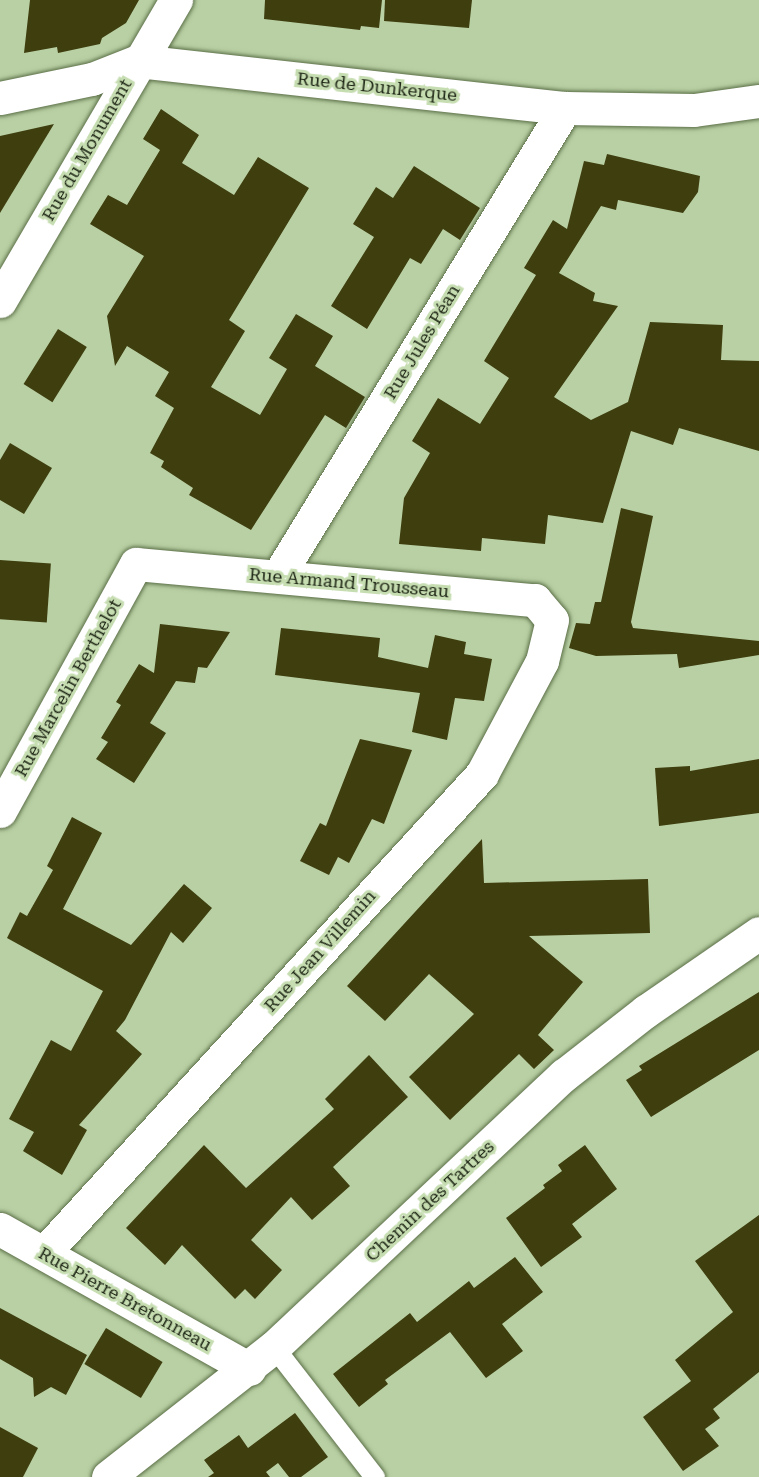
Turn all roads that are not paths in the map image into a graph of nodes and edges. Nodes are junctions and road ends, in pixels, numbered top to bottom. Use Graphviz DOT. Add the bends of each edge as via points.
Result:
graph roads {
  1 [pos="176,0"];
  2 [pos="138,61"];
  3 [pos="0,98"];
  4 [pos="759,101"];
  5 [pos="565,108"];
  6 [pos="0,301"];
  7 [pos="136,564"];
  8 [pos="278,576"];
  9 [pos="552,620"];
  10 [pos="0,812"];
  11 [pos="759,933"];
  12 [pos="0,1229"];
  13 [pos="44,1253"];
  14 [pos="274,1347"];
  15 [pos="249,1369"];
  16 [pos="108,1477"];
  17 [pos="375,1477"];
  1 -- 2 [label="street, Rue du Monument"];
  2 -- 3 [label="street, Rue de Dunkerque" via="92,79"];
  2 -- 5 [label="street, Rue de Dunkerque"];
  2 -- 6 [label="street, Rue du Monument"];
  4 -- 5 [label="street, Rue de Dunkerque" via="694,110"];
  5 -- 8 [label="street, Rue Jules Péan"];
  7 -- 8 [label="street, Rue Armand Trousseau"];
  7 -- 10 [label="street, Rue Marcelin Berthelot"];
  8 -- 9 [label="street, Rue Armand Trousseau" via="535,600"];
  9 -- 13 [label="street, Rue Jean Villemin" via="542,662 482,774"];
  11 -- 14 [label="street, Chemin des Tartres" via="646,1011 564,1075"];
  12 -- 13 [label="street, Rue Pierre Bretonneau"];
  13 -- 15 [label="street, Rue Pierre Bretonneau"];
  14 -- 15 [label="street, Chemin des Tartres"];
  14 -- 17 [label="lane"];
  15 -- 16 [label="street, Chemin des Tartres"];
}
